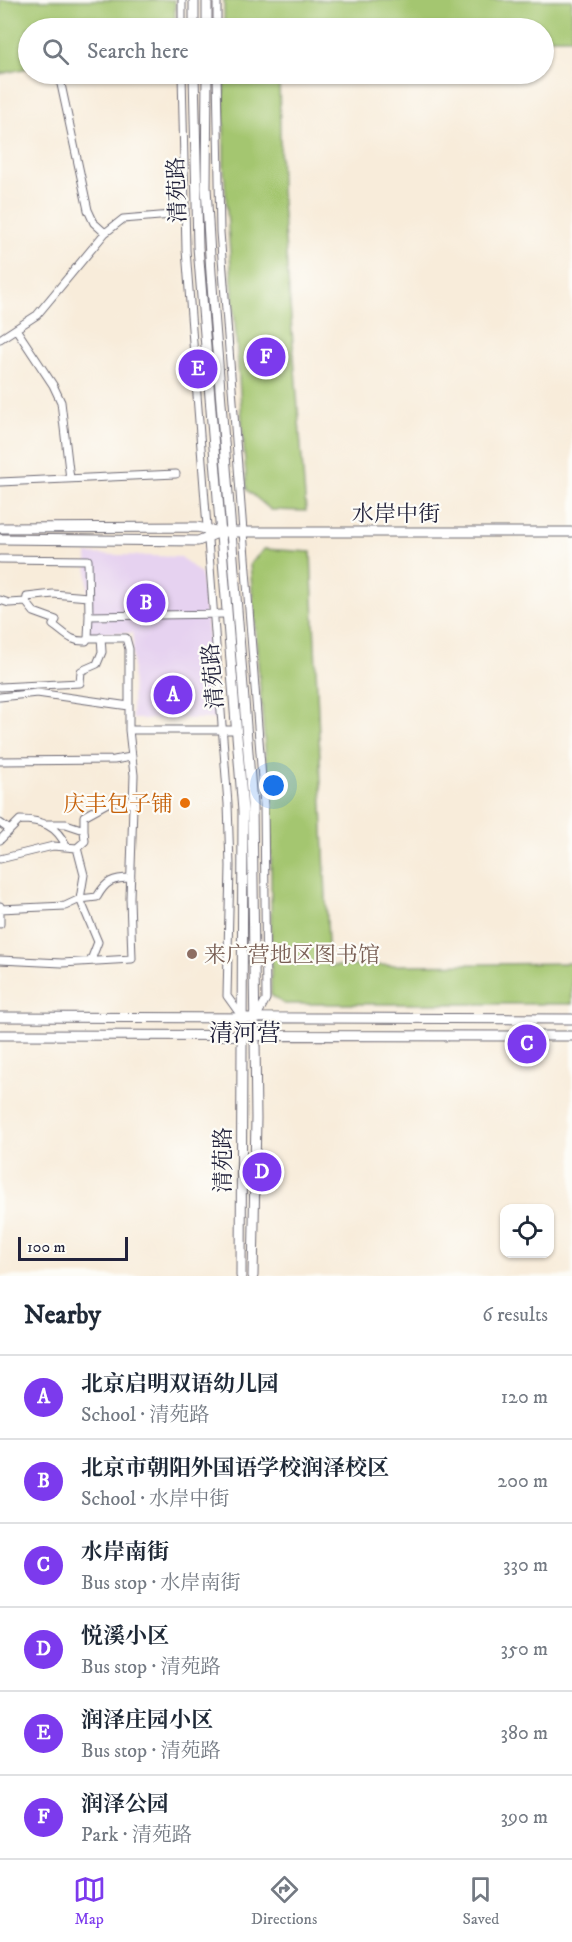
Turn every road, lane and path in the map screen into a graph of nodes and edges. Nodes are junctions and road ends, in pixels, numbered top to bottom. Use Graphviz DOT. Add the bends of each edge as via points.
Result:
graph roads {
  1 [pos="182,0"];
  2 [pos="194,0"];
  3 [pos="207,0"];
  4 [pos="217,0"];
  5 [pos="182,18"];
  6 [pos="194,18"];
  7 [pos="207,18"];
  8 [pos="217,18"];
  9 [pos="61,84"];
  10 [pos="182,84"];
  11 [pos="194,84"];
  12 [pos="207,84"];
  13 [pos="217,84"];
  14 [pos="184,214"];
  15 [pos="105,233"];
  16 [pos="16,329"];
  17 [pos="0,339"];
  18 [pos="176,474"];
  19 [pos="70,479"];
  20 [pos="0,482"];
  21 [pos="0,528"];
  22 [pos="220,532"];
  23 [pos="232,532"];
  24 [pos="243,532"];
  25 [pos="572,532"];
  26 [pos="208,533"];
  27 [pos="0,539"];
  28 [pos="0,559"];
  29 [pos="88,597"];
  30 [pos="0,600"];
  31 [pos="26,602"];
  32 [pos="214,614"];
  33 [pos="226,614"];
  34 [pos="89,616"];
  35 [pos="101,637"];
  36 [pos="88,638"];
  37 [pos="0,687"];
  38 [pos="0,697"];
  39 [pos="129,706"];
  40 [pos="129,730"];
  41 [pos="223,730"];
  42 [pos="236,730"];
  43 [pos="131,757"];
  44 [pos="0,761"];
  45 [pos="132,803"];
  46 [pos="0,823"];
  47 [pos="47,824"];
  48 [pos="10,830"];
  49 [pos="84,830"];
  50 [pos="0,840"];
  51 [pos="66,846"];
  52 [pos="77,848"];
  53 [pos="0,859"];
  54 [pos="131,878"];
  55 [pos="80,899"];
  56 [pos="1,908"];
  57 [pos="0,924"];
  58 [pos="0,960"];
  59 [pos="91,960"];
  60 [pos="0,1017"];
  61 [pos="242,1017"];
  62 [pos="256,1018"];
  63 [pos="572,1019"];
  64 [pos="242,1034"];
  65 [pos="256,1034"];
  66 [pos="0,1035"];
  67 [pos="572,1036"];
  68 [pos="241,1276"];
  69 [pos="253,1276"];
  1 -- 5 [label="street"];
  2 -- 6 [label="main road"];
  3 -- 7 [label="main road"];
  4 -- 8 [label="street"];
  9 -- 15 [label="street" via="88,210"];
  10 -- 14 [label="street"];
  11 -- 22 [label="main road, 清苑路" via="198,248"];
  12 -- 23 [label="main road, 清苑路" via="206,187"];
  13 -- 24 [label="street" via="220,232"];
  14 -- 15 [label="street" via="123,219"];
  14 -- 26 [label="street"];
  15 -- 16 [label="street" via="37,315"];
  16 -- 17 [label="street"];
  16 -- 19 [label="street" via="61,402"];
  18 -- 19 [label="street"];
  19 -- 20 [label="street"];
  21 -- 26 [label="main road, 水岸中街" via="197,527"];
  22 -- 23 [label="main road, 水岸中街"];
  22 -- 26 [label="main road, 水岸中街"];
  22 -- 33 [label="main road, 清苑路"];
  23 -- 24 [label="main road, 水岸中街"];
  23 -- 62 [label="main road, 清苑路" via="252,804"];
  24 -- 25 [label="main road, 水岸中街"];
  24 -- 62 [label="street" via="264,805 266,999"];
  26 -- 27 [label="main road, 水岸中街" via="198,542"];
  26 -- 32 [label="street"];
  28 -- 29 [label="street" via="88,560"];
  29 -- 31 [label="street" via="53,594 27,597"];
  29 -- 34 [label="street"];
  30 -- 31 [label="street"];
  31 -- 36 [label="street" via="34,612 56,620 53,625 68,638"];
  32 -- 33 [label="street"];
  32 -- 34 [label="street"];
  32 -- 41 [label="street"];
  33 -- 42 [label="main road, 清苑路"];
  34 -- 36 [label="street"];
  35 -- 36 [label="street"];
  35 -- 37 [label="street" via="102,652 97,664 81,671 80,683"];
  35 -- 39 [label="street" via="126,638"];
  38 -- 39 [label="street" via="37,693"];
  39 -- 40 [label="street"];
  40 -- 41 [label="street"];
  40 -- 43 [label="street"];
  41 -- 42 [label="street"];
  41 -- 61 [label="street" via="231,866 227,996"];
  42 -- 61 [label="main road, 清苑路" via="243,811"];
  43 -- 44 [label="street"];
  43 -- 45 [label="street"];
  45 -- 49 [label="street" via="113,800 84,816"];
  45 -- 54 [label="street"];
  46 -- 48 [label="street"];
  47 -- 48 [label="street" via="20,820"];
  47 -- 49 [label="street" via="66,824"];
  47 -- 51 [label="street"];
  48 -- 50 [label="street"];
  49 -- 52 [label="street" via="84,842"];
  51 -- 52 [label="street"];
  51 -- 53 [label="street"];
  52 -- 55 [label="street" via="84,875"];
  54 -- 55 [label="street" via="115,878 105,883 97,897"];
  54 -- 59 [label="street" via="132,959"];
  55 -- 56 [label="street" via="65,906"];
  55 -- 59 [label="street" via="98,942"];
  56 -- 57 [label="street"];
  58 -- 59 [label="street"];
  60 -- 61 [label="main road"];
  61 -- 62 [label="main road"];
  61 -- 64 [label="main road, 清苑路"];
  62 -- 63 [label="main road"];
  62 -- 65 [label="main road, 清苑路"];
  64 -- 65 [label="main road"];
  64 -- 66 [label="main road"];
  64 -- 68 [label="main road, 清苑路"];
  65 -- 67 [label="main road"];
  65 -- 69 [label="main road, 清苑路"];
}
